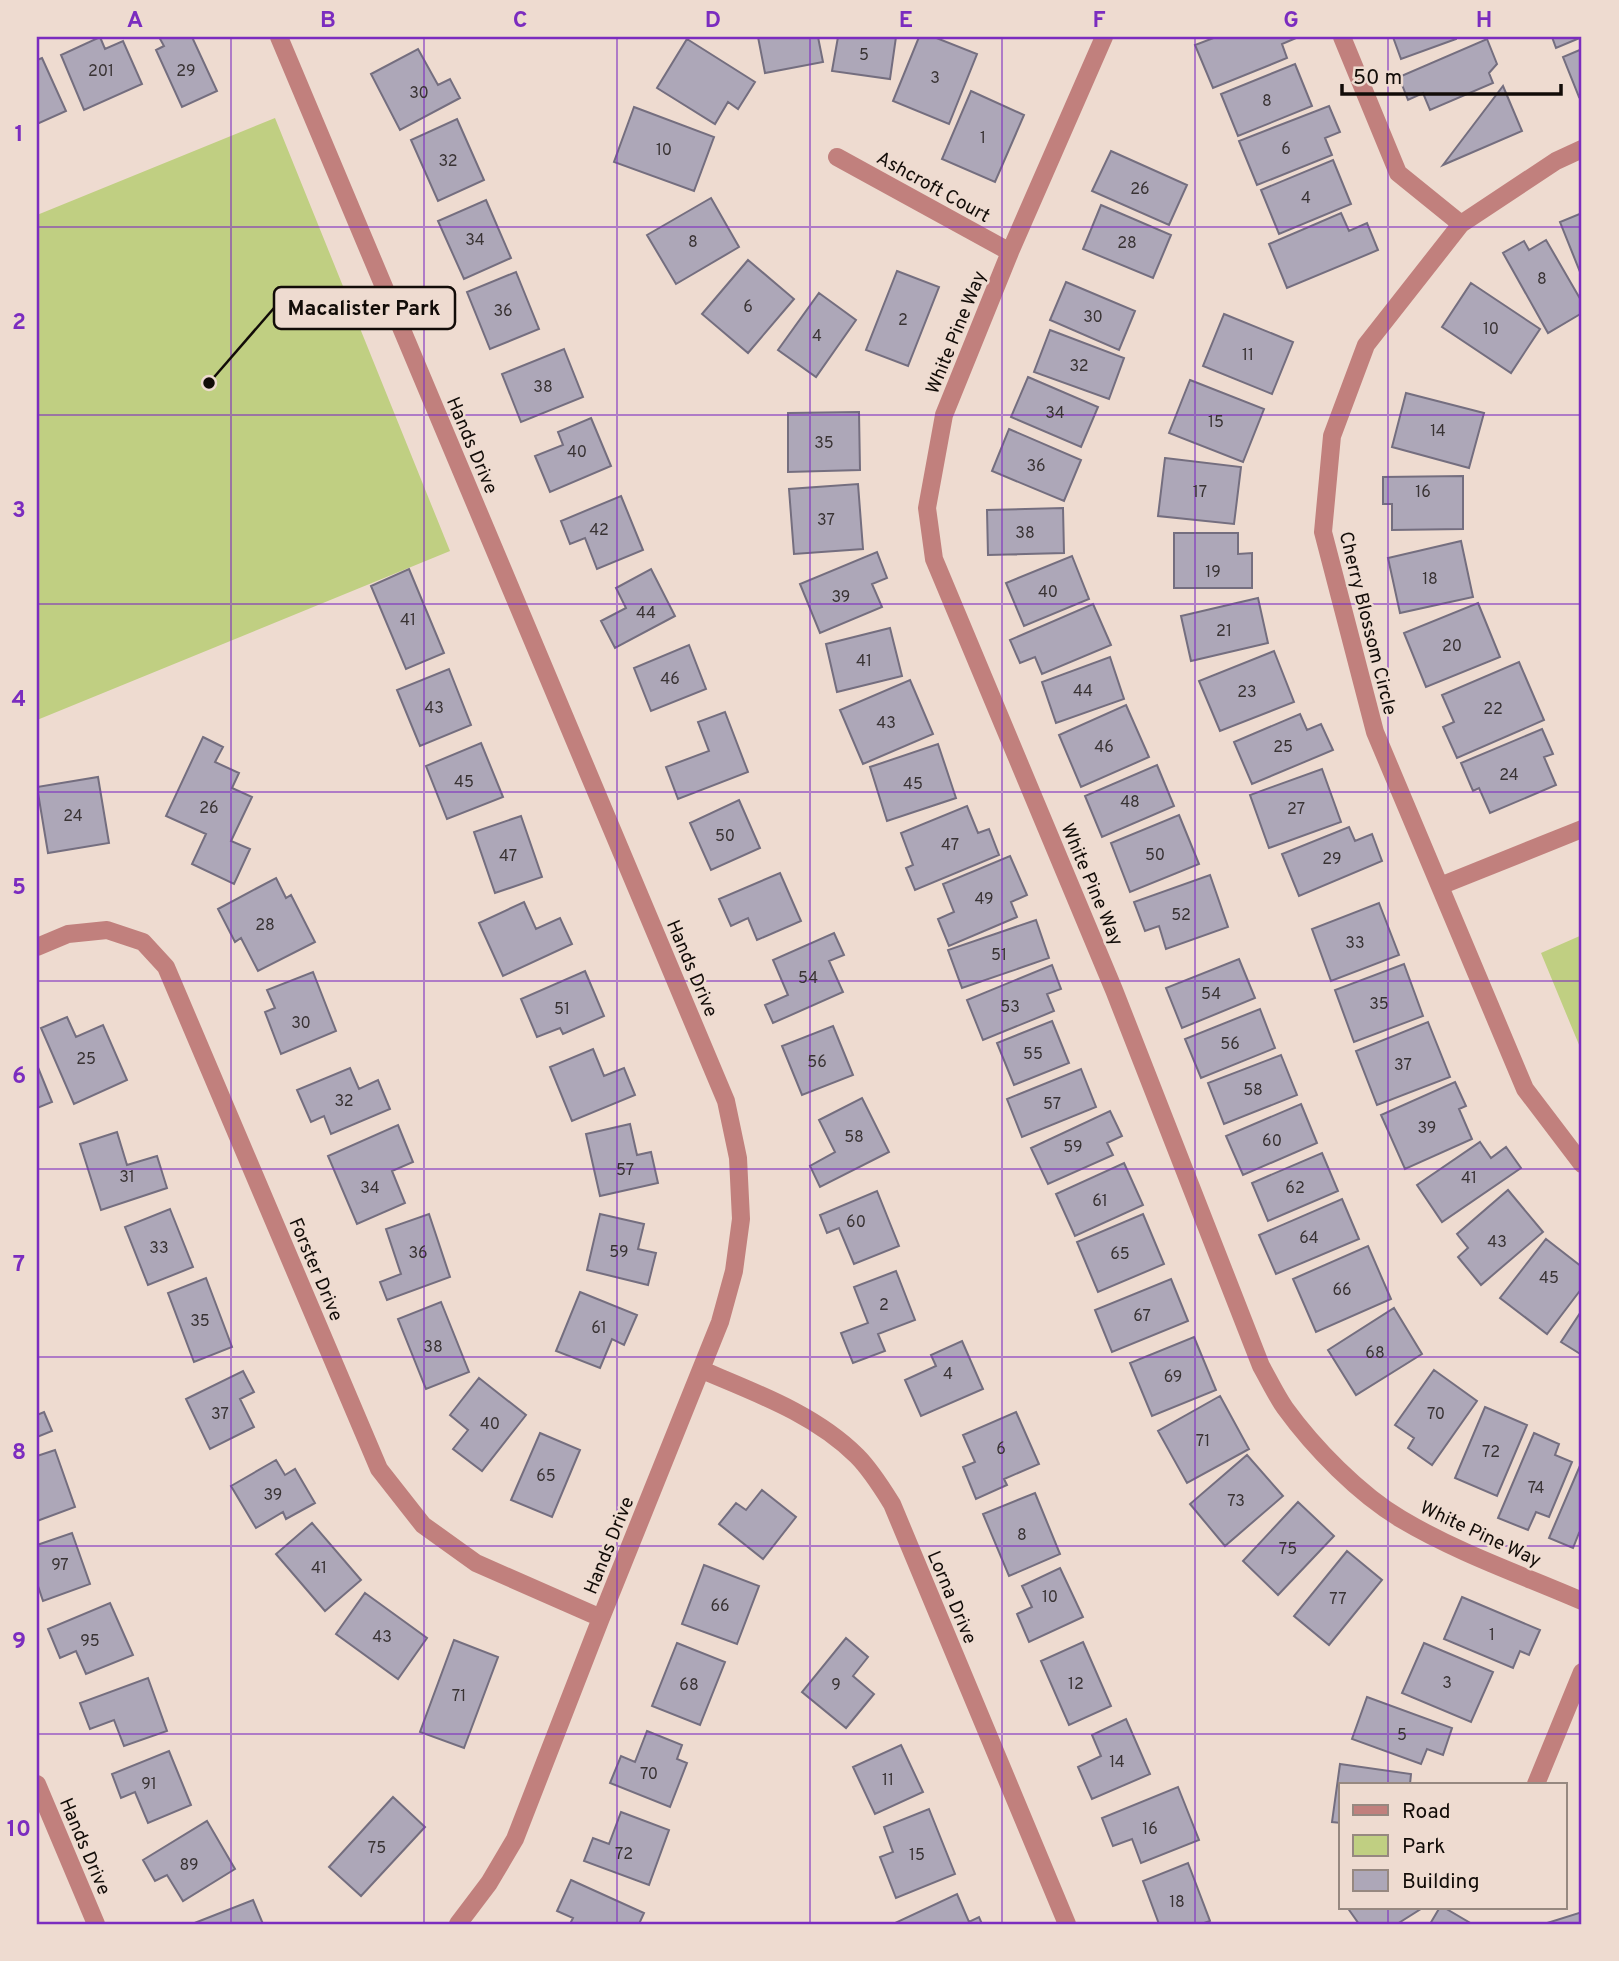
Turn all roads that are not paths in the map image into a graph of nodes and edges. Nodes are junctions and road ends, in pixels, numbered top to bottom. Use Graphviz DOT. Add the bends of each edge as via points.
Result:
graph roads {
  1 [pos="279,37"];
  2 [pos="1104,37"];
  3 [pos="1342,37"];
  4 [pos="1582,149"];
  5 [pos="837,157"];
  6 [pos="1461,225"];
  7 [pos="1010,252"];
  8 [pos="1582,829"];
  9 [pos="1440,886"];
  10 [pos="37,947"];
  11 [pos="1582,1164"];
  12 [pos="702,1370"];
  13 [pos="1582,1601"];
  14 [pos="601,1618"];
  15 [pos="1582,1671"];
  16 [pos="1536,1783"];
  17 [pos="37,1784"];
  18 [pos="96,1924"];
  19 [pos="458,1924"];
  20 [pos="1068,1924"];
  1 -- 12 [label="street, Hands Drive" via="726,1101 738,1158 741,1219 734,1271"];
  2 -- 7 [label="street, White Pine Way"];
  3 -- 6 [label="street" via="1398,173"];
  4 -- 6 [label="street, Cherry Blossom Circle" via="1556,161"];
  5 -- 7 [label="street, Ashcroft Court"];
  6 -- 9 [label="street, Cherry Blossom Circle" via="1366,345 1332,436 1323,532 1375,732"];
  7 -- 13 [label="street, White Pine Way" via="944,415 927,508 934,559 1114,990 1261,1366 1285,1408 1352,1483 1400,1518 1453,1546"];
  8 -- 9 [label="street"];
  9 -- 11 [label="street, Cherry Blossom Circle" via="1525,1088"];
  10 -- 14 [label="street, Forster Drive" via="68,934 107,930 143,942 166,967 379,1469 423,1525 476,1563"];
  12 -- 14 [label="street, Hands Drive"];
  12 -- 20 [label="street, Lorna Drive" via="820,1427 858,1457 881,1486"];
  14 -- 19 [label="street, Hands Drive" via="515,1839"];
  15 -- 16 [label="street"];
  17 -- 18 [label="street, Hands Drive"];
}
